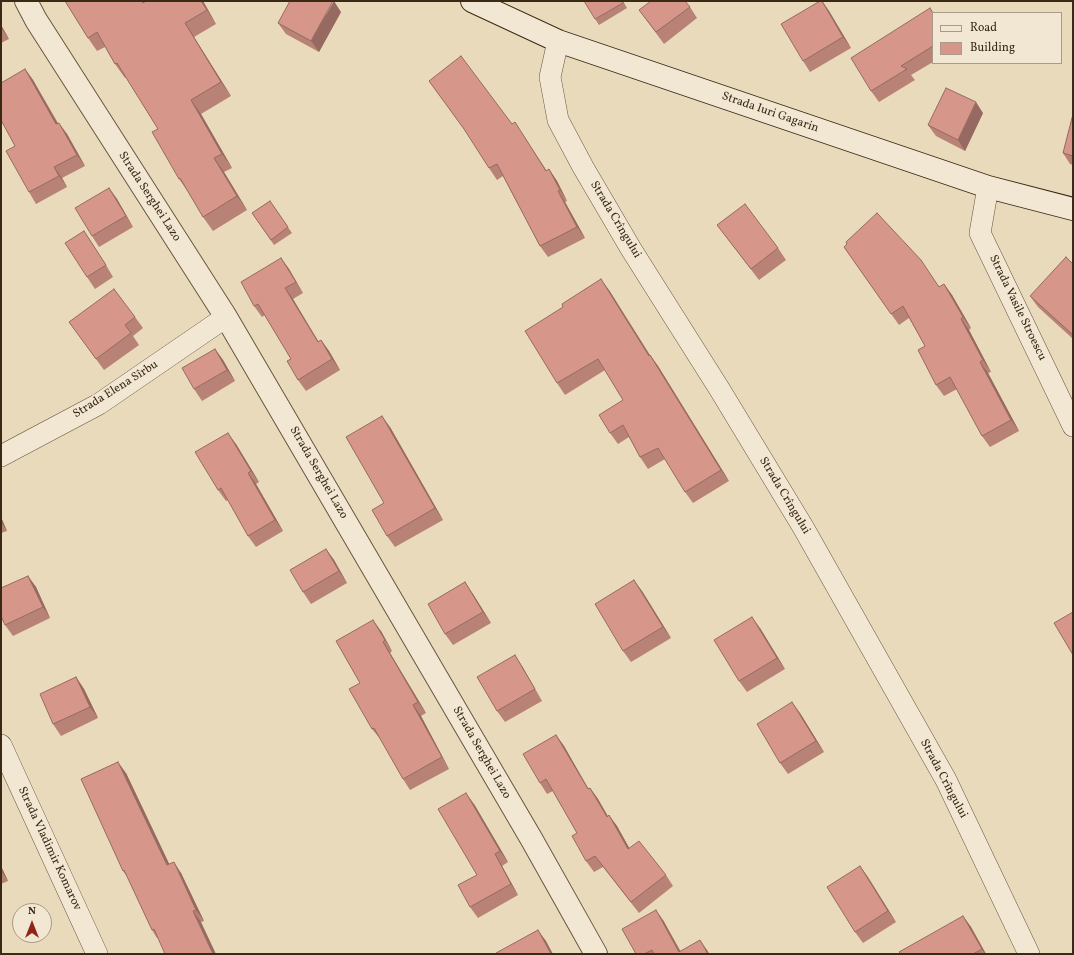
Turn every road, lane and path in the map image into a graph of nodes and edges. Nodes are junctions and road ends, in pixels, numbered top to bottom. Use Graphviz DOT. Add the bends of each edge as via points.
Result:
graph roads {
  1 [pos="26,1"];
  2 [pos="472,1"];
  3 [pos="558,41"];
  4 [pos="988,187"];
  5 [pos="1073,209"];
  6 [pos="226,317"];
  7 [pos="1073,426"];
  8 [pos="1,456"];
  9 [pos="1,745"];
  10 [pos="8,779"];
  11 [pos="97,954"];
  12 [pos="596,954"];
  13 [pos="1029,954"];
  1 -- 6 [label="street, Strada Serghei Lazo"];
  2 -- 3 [label="street, Strada Iuri Gagarin"];
  3 -- 4 [label="street, Strada Iuri Gagarin"];
  3 -- 13 [label="street, Strada Crîngului" via="550,77 558,120 631,249 803,527 946,780"];
  4 -- 5 [label="street, Strada Iuri Gagarin"];
  4 -- 7 [label="street, Strada Vasile Stroescu" via="980,233"];
  6 -- 8 [label="street, Strada Elena Sîrbu" via="99,404"];
  6 -- 12 [label="street, Strada Serghei Lazo" via="524,826"];
  9 -- 10 [label="street, Strada Vladimir Komarov"];
  10 -- 11 [label="street, Strada Vladimir Komarov"];
}
